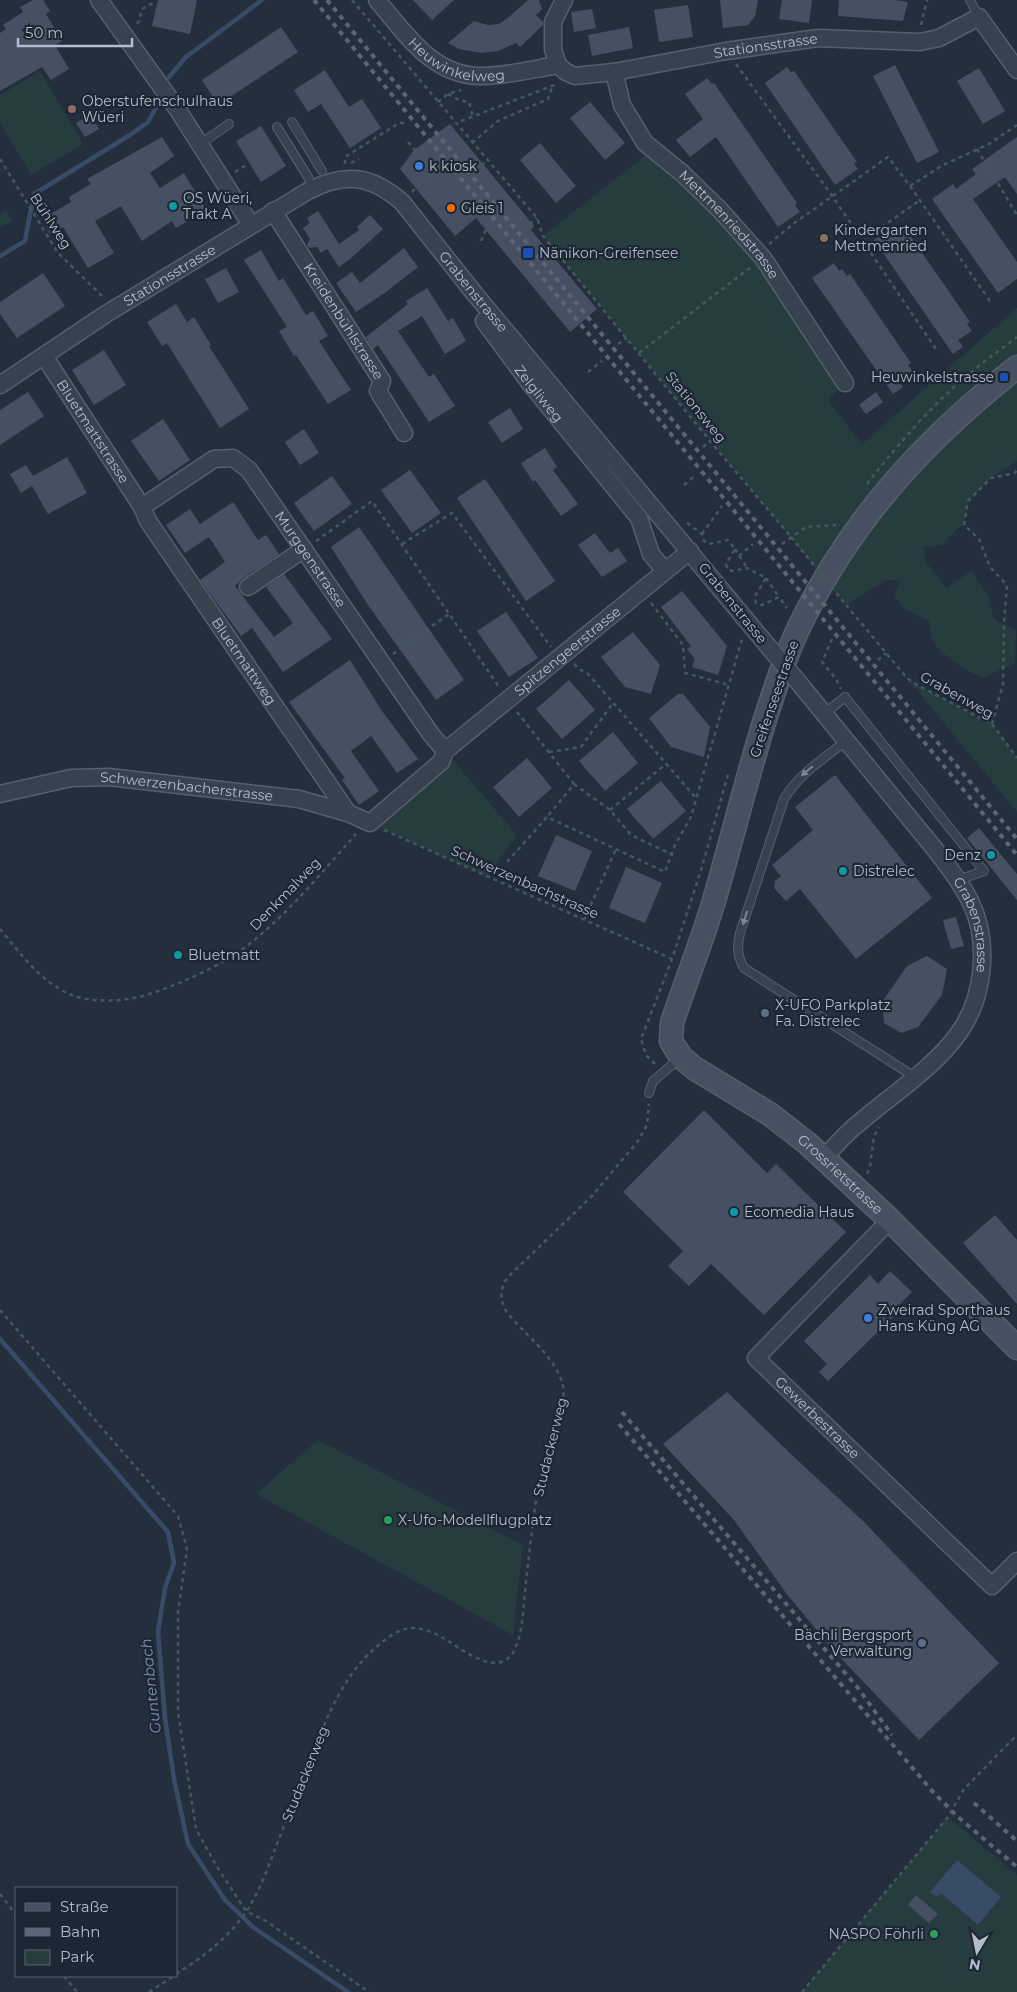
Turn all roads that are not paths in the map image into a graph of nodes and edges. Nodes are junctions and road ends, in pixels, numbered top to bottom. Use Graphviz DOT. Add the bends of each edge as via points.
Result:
graph roads {
  1 [pos="99,0"];
  2 [pos="377,0"];
  3 [pos="564,0"];
  4 [pos="970,0"];
  5 [pos="979,17"];
  6 [pos="558,65"];
  7 [pos="1017,70"];
  8 [pos="614,72"];
  9 [pos="292,122"];
  10 [pos="229,124"];
  11 [pos="277,127"];
  12 [pos="200,144"];
  13 [pos="322,171"];
  14 [pos="346,173"];
  15 [pos="313,189"];
  16 [pos="272,211"];
  17 [pos="416,218"];
  18 [pos="251,225"];
  19 [pos="44,356"];
  20 [pos="1017,367"];
  21 [pos="845,383"];
  22 [pos="0,385"];
  23 [pos="404,432"];
  24 [pos="142,507"];
  25 [pos="304,549"];
  26 [pos="690,551"];
  27 [pos="665,571"];
  28 [pos="248,587"];
  29 [pos="824,714"];
  30 [pos="846,741"];
  31 [pos="445,751"];
  32 [pos="0,794"];
  33 [pos="348,813"];
  34 [pos="370,823"];
  35 [pos="958,880"];
  36 [pos="676,1012"];
  37 [pos="673,1064"];
  38 [pos="915,1077"];
  39 [pos="649,1093"];
  40 [pos="824,1158"];
  41 [pos="890,1220"];
  42 [pos="1017,1348"];
  43 [pos="1017,1561"];
  1 -- 12 [label="street"];
  2 -- 6 [label="street, Heuwinkelweg" via="426,55 451,70 480,76"];
  3 -- 6 [label="street" via="556,13 552,30"];
  4 -- 5 [label="lane"];
  5 -- 7 [label="street"];
  5 -- 8 [label="street, Stationsstrasse" via="939,38 920,42 818,38"];
  6 -- 8 [label="street, Stationsstrasse" via="575,76"];
  8 -- 21 [label="street, Mettmenriedstrasse" via="622,105 645,143 720,210 760,255"];
  9 -- 13 [label="lane"];
  10 -- 12 [label="lane"];
  11 -- 15 [label="lane"];
  12 -- 18 [label="street"];
  14 -- 15 [label="street, Stationsstrasse"];
  14 -- 17 [label="street, Grabenstrasse" via="388,189"];
  15 -- 16 [label="street, Stationsstrasse"];
  16 -- 18 [label="street, Stationsstrasse"];
  16 -- 23 [label="street, Kreidenbühlstrasse" via="382,381 378,391"];
  17 -- 26 [label="street, Grabenstrasse" via="474,293"];
  17 -- 27 [label="street, Zelgliweg" via="412,228 425,248 639,518 651,554"];
  18 -- 19 [label="street, Stationsstrasse" via="112,310"];
  19 -- 22 [label="street, Stationsstrasse"];
  19 -- 24 [label="street, Bluetmattstrasse"];
  20 -- 36 [label="street, Greifenseestrasse" via="929,443 889,487 859,525 804,617 784,660 754,754 713,905"];
  24 -- 25 [label="street, Murggenstrasse" via="214,460 233,458 249,470"];
  24 -- 33 [label="street, Bluetmattweg" via="148,521"];
  25 -- 28 [label="street"];
  25 -- 31 [label="street, Murggenstrasse" via="430,734"];
  26 -- 27 [label="street, Spitzengeerstrasse"];
  26 -- 29 [label="street, Grabenstrasse, bridge"];
  27 -- 31 [label="street, Spitzengeerstrasse"];
  29 -- 30 [label="street, Grabenstrasse"];
  29 -- 35 [label="lane" via="845,697 984,871"];
  30 -- 35 [label="street, Grabenstrasse"];
  30 -- 38 [label="lane, one-way" via="806,772 784,799 737,945 738,958 744,968"];
  31 -- 34 [label="street, Spitzengeerstrasse" via="441,762"];
  32 -- 33 [label="street, Schwerzenbacherstrasse" via="71,778 109,777 299,798"];
  33 -- 34 [label="street, Schwerzenbacherstrasse"];
  35 -- 38 [label="street, Grabenstrasse" via="972,904 979,928 982,970 969,1016 959,1034"];
  36 -- 37 [label="street, Grossrietstrasse" via="672,1023"];
  37 -- 39 [label="lane" via="653,1081"];
  37 -- 40 [label="street, Grossrietstrasse" via="694,1068 770,1115"];
  38 -- 40 [label="street, Grabenstrasse" via="857,1124"];
  40 -- 41 [label="street, Grossrietstrasse"];
  41 -- 42 [label="street, Grossrietstrasse"];
  41 -- 43 [label="street, Gewerbestrasse" via="756,1358 992,1586"];
}
